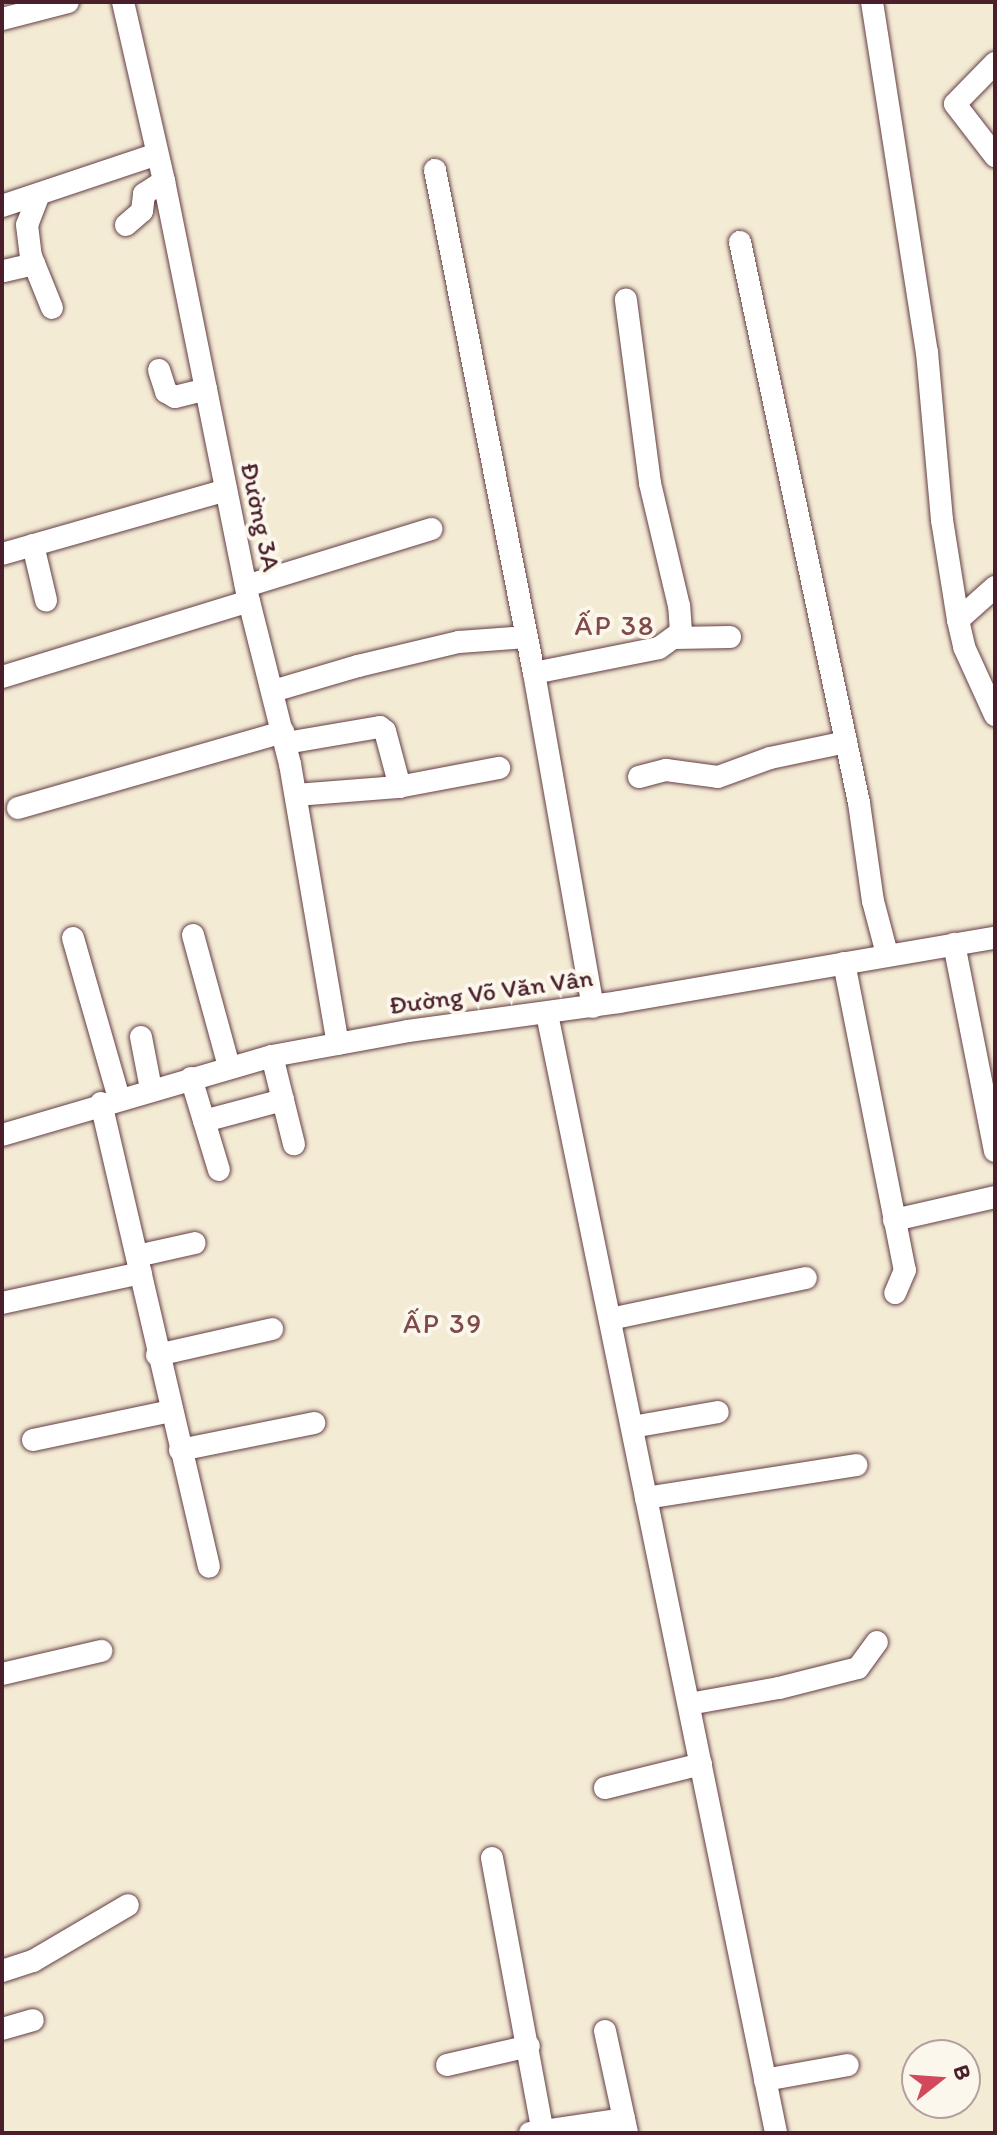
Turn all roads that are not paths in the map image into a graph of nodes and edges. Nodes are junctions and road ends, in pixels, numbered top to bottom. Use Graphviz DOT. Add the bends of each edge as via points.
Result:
graph roads {
  1 [pos="68,2"];
  2 [pos="123,2"];
  3 [pos="872,2"];
  4 [pos="5,13"];
  5 [pos="995,63"];
  6 [pos="995,115"];
  7 [pos="980,133"];
  8 [pos="157,154"];
  9 [pos="995,156"];
  10 [pos="435,170"];
  11 [pos="164,181"];
  12 [pos="39,194"];
  13 [pos="2,206"];
  14 [pos="126,225"];
  15 [pos="740,242"];
  16 [pos="34,264"];
  17 [pos="4,271"];
  18 [pos="626,300"];
  19 [pos="52,308"];
  20 [pos="159,370"];
  21 [pos="206,389"];
  22 [pos="226,490"];
  23 [pos="431,529"];
  24 [pos="33,545"];
  25 [pos="2,554"];
  26 [pos="995,587"];
  27 [pos="247,594"];
  28 [pos="46,600"];
  29 [pos="958,620"];
  30 [pos="527,637"];
  31 [pos="730,637"];
  32 [pos="674,638"];
  33 [pos="534,673"];
  34 [pos="2,677"];
  35 [pos="273,691"];
  36 [pos="995,715"];
  37 [pos="284,738"];
  38 [pos="846,742"];
  39 [pos="499,768"];
  40 [pos="639,777"];
  41 [pos="400,787"];
  42 [pos="296,795"];
  43 [pos="18,808"];
  44 [pos="193,935"];
  45 [pos="73,938"];
  46 [pos="995,938"];
  47 [pos="954,944"];
  48 [pos="887,954"];
  49 [pos="844,963"];
  50 [pos="593,1007"];
  51 [pos="547,1014"];
  52 [pos="141,1037"];
  53 [pos="338,1044"];
  54 [pos="272,1056"];
  55 [pos="229,1067"];
  56 [pos="191,1078"];
  57 [pos="151,1089"];
  58 [pos="283,1100"];
  59 [pos="110,1101"];
  60 [pos="204,1121"];
  61 [pos="2,1135"];
  62 [pos="294,1144"];
  63 [pos="995,1151"];
  64 [pos="219,1170"];
  65 [pos="995,1197"];
  66 [pos="894,1220"];
  67 [pos="195,1243"];
  68 [pos="139,1264"];
  69 [pos="806,1278"];
  70 [pos="895,1293"];
  71 [pos="2,1303"];
  72 [pos="610,1319"];
  73 [pos="272,1329"];
  74 [pos="157,1355"];
  75 [pos="171,1411"];
  76 [pos="718,1412"];
  77 [pos="314,1423"];
  78 [pos="632,1427"];
  79 [pos="33,1440"];
  80 [pos="180,1450"];
  81 [pos="856,1465"];
  82 [pos="646,1498"];
  83 [pos="209,1567"];
  84 [pos="877,1642"];
  85 [pos="101,1651"];
  86 [pos="2,1674"];
  87 [pos="689,1704"];
  88 [pos="701,1764"];
  89 [pos="605,1788"];
  90 [pos="492,1858"];
  91 [pos="128,1905"];
  92 [pos="2,1971"];
  93 [pos="33,2020"];
  94 [pos="2,2029"];
  95 [pos="605,2031"];
  96 [pos="529,2046"];
  97 [pos="447,2065"];
  98 [pos="848,2065"];
  99 [pos="765,2080"];
  100 [pos="626,2126"];
  101 [pos="538,2132"];
  102 [pos="776,2133"];
  1 -- 4 [label="street"];
  2 -- 8 [label="street, Đường 3A"];
  3 -- 29 [label="street" via="927,352 942,520"];
  5 -- 7 [label="street" via="955,104"];
  6 -- 7 [label="street"];
  7 -- 9 [label="street"];
  8 -- 11 [label="street, Đường 3A"];
  8 -- 12 [label="street"];
  10 -- 30 [label="street"];
  11 -- 14 [label="street" via="144,194 142,211"];
  11 -- 21 [label="street, Đường 3A"];
  12 -- 13 [label="street"];
  12 -- 16 [label="street" via="27,225"];
  15 -- 38 [label="street"];
  16 -- 17 [label="street"];
  16 -- 19 [label="street"];
  18 -- 32 [label="street" via="650,483 679,606 681,632"];
  20 -- 21 [label="street" via="166,392 175,397"];
  21 -- 22 [label="street, Đường 3A"];
  22 -- 24 [label="street"];
  22 -- 27 [label="street, Đường 3A"];
  23 -- 27 [label="street"];
  24 -- 25 [label="street"];
  24 -- 28 [label="street"];
  26 -- 29 [label="street"];
  27 -- 34 [label="street"];
  27 -- 35 [label="street, Đường 3A"];
  29 -- 36 [label="street" via="964,647"];
  30 -- 33 [label="street"];
  30 -- 35 [label="street" via="459,642"];
  31 -- 32 [label="street"];
  32 -- 33 [label="street" via="659,648"];
  33 -- 50 [label="street"];
  35 -- 37 [label="street, Đường 3A"];
  37 -- 41 [label="street" via="380,727"];
  37 -- 42 [label="street, Đường 3A"];
  37 -- 43 [label="street"];
  38 -- 40 [label="street" via="770,758 718,777 666,770"];
  38 -- 48 [label="street"];
  39 -- 41 [label="street"];
  41 -- 42 [label="street"];
  42 -- 53 [label="street, Đường 3A"];
  44 -- 55 [label="street"];
  45 -- 59 [label="street"];
  46 -- 47 [label="street, Đường Võ Văn Vân"];
  47 -- 48 [label="street, Đường Võ Văn Vân"];
  47 -- 63 [label="street"];
  48 -- 49 [label="street, Đường Võ Văn Vân"];
  49 -- 50 [label="street, Đường Võ Văn Vân"];
  49 -- 66 [label="street"];
  50 -- 51 [label="street, Đường Võ Văn Vân"];
  51 -- 53 [label="street, Đường Võ Văn Vân"];
  51 -- 72 [label="street"];
  52 -- 57 [label="street"];
  53 -- 54 [label="street, Đường Võ Văn Vân"];
  54 -- 55 [label="street, Đường Võ Văn Vân"];
  54 -- 58 [label="street"];
  55 -- 56 [label="street, Đường Võ Văn Vân"];
  56 -- 57 [label="street, Đường Võ Văn Vân"];
  56 -- 60 [label="street"];
  57 -- 59 [label="street, Đường Võ Văn Vân"];
  58 -- 60 [label="street"];
  58 -- 62 [label="street"];
  59 -- 61 [label="street, Đường Võ Văn Vân"];
  59 -- 68 [label="street"];
  60 -- 64 [label="street"];
  65 -- 66 [label="street"];
  66 -- 70 [label="street" via="905,1270"];
  67 -- 68 [label="street"];
  68 -- 71 [label="street"];
  68 -- 74 [label="street"];
  69 -- 72 [label="street"];
  72 -- 78 [label="street"];
  73 -- 74 [label="street"];
  74 -- 75 [label="street"];
  75 -- 79 [label="street"];
  75 -- 80 [label="street"];
  76 -- 78 [label="street"];
  77 -- 80 [label="street"];
  78 -- 82 [label="street"];
  80 -- 83 [label="street"];
  81 -- 82 [label="street"];
  82 -- 87 [label="street"];
  84 -- 87 [label="street" via="858,1668"];
  85 -- 86 [label="street"];
  87 -- 88 [label="street"];
  88 -- 89 [label="street"];
  88 -- 99 [label="street"];
  90 -- 96 [label="street"];
  91 -- 92 [label="street" via="33,1961"];
  93 -- 94 [label="street"];
  95 -- 100 [label="street"];
  96 -- 97 [label="street"];
  96 -- 101 [label="street"];
  98 -- 99 [label="street"];
  99 -- 102 [label="street"];
  100 -- 101 [label="street"];
}
